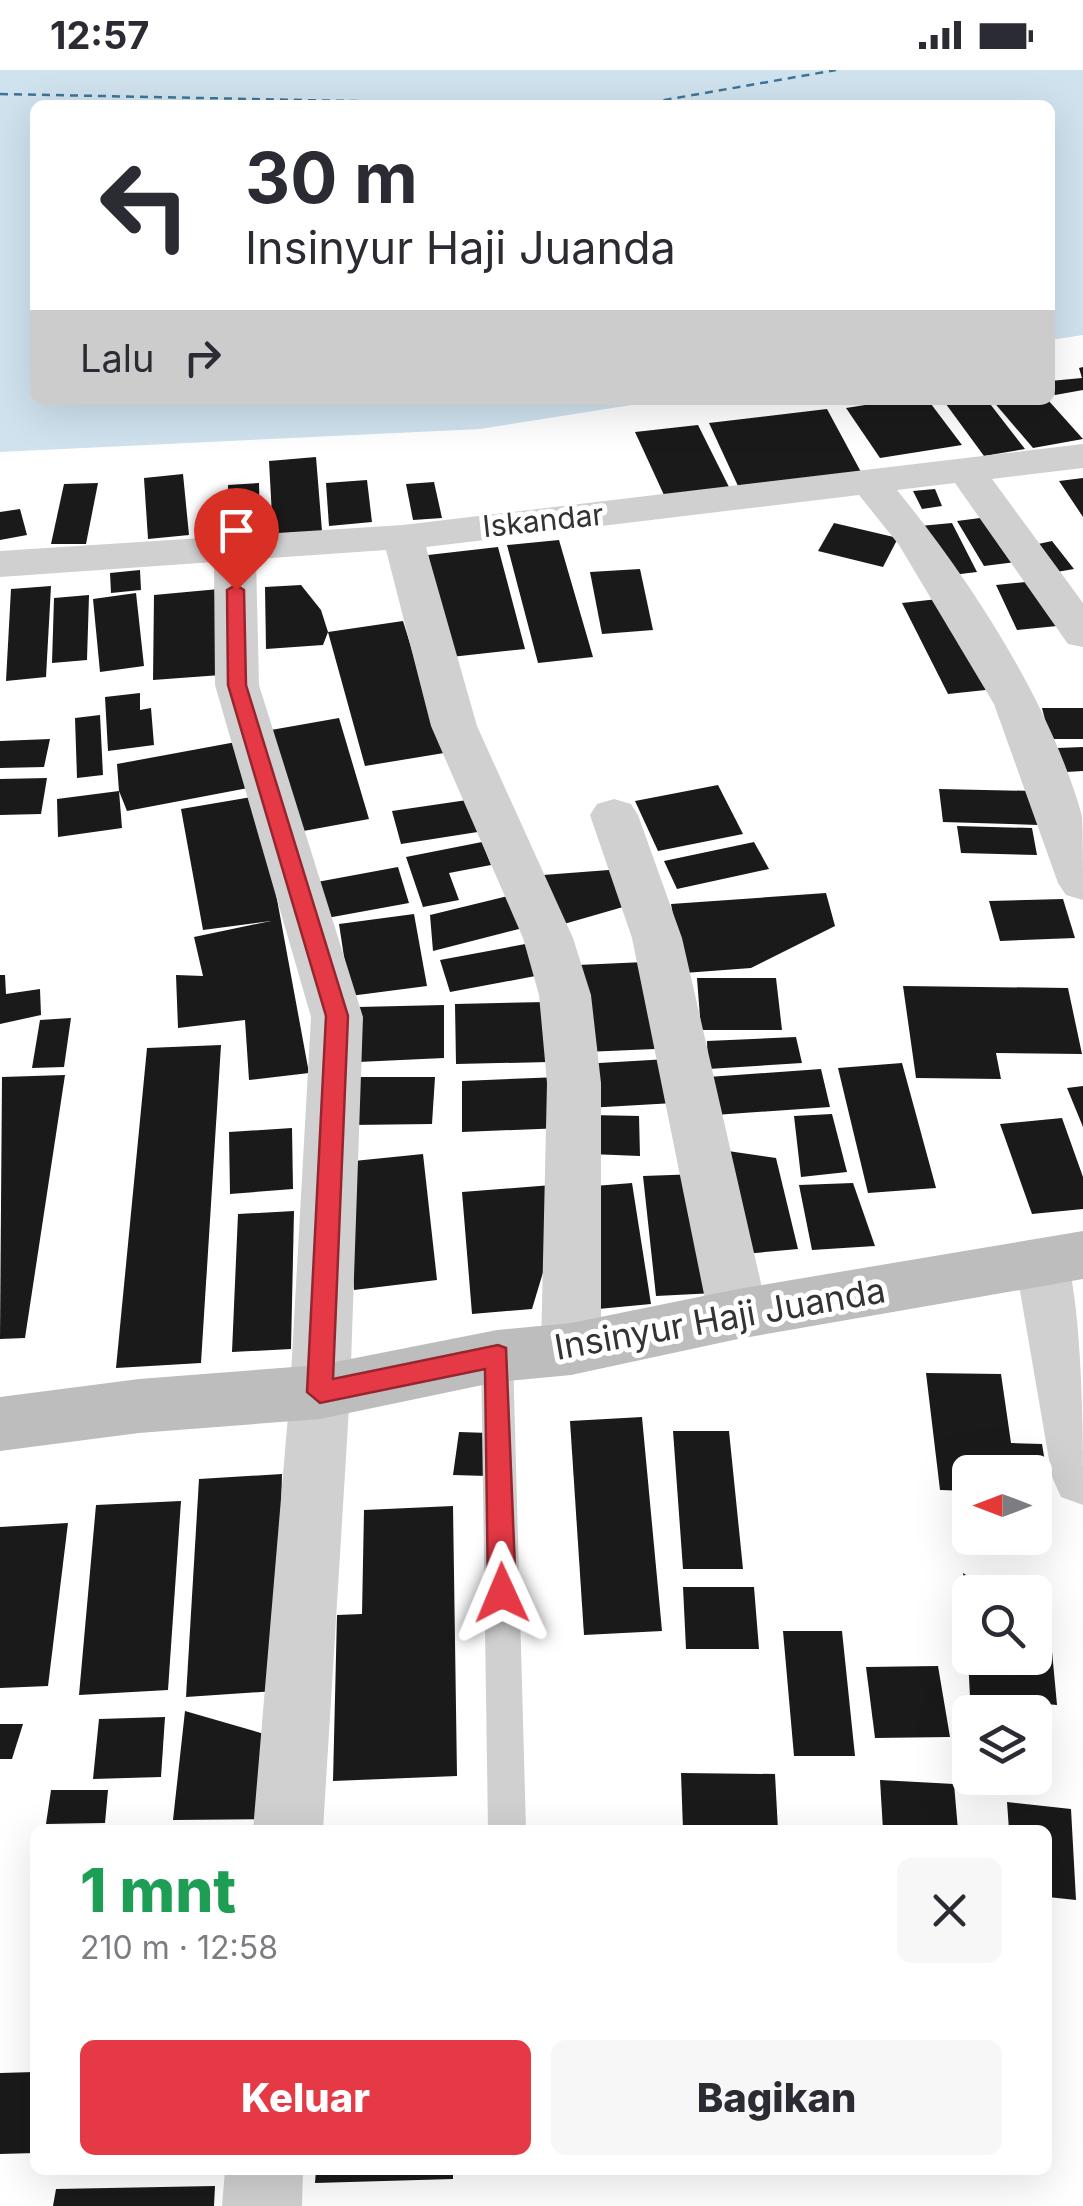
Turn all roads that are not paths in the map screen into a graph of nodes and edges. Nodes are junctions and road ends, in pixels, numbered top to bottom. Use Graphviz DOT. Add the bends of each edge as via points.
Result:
graph roads {
  1 [pos="1083,456"];
  2 [pos="967,472"];
  3 [pos="869,481"];
  4 [pos="402,536"];
  5 [pos="235,550"];
  6 [pos="0,564"];
  7 [pos="1083,634"];
  8 [pos="614,815"];
  9 [pos="1083,882"];
  10 [pos="1064,1258"];
  11 [pos="738,1314"];
  12 [pos="571,1348"];
  13 [pos="498,1356"];
  14 [pos="320,1392"];
  15 [pos="0,1424"];
  16 [pos="1083,1477"];
  17 [pos="288,1825"];
  18 [pos="506,1825"];
  19 [pos="264,2175"];
  20 [pos="262,2206"];
  1 -- 2 [label="street, Iskandar"];
  2 -- 3 [label="street, Iskandar"];
  2 -- 7 [label="street"];
  3 -- 4 [label="street, Iskandar"];
  3 -- 9 [label="street" via="916,541 1016,704"];
  4 -- 5 [label="street, Iskandar"];
  4 -- 12 [label="street" via="454,726 548,938 565,995 574,1083"];
  5 -- 6 [label="street, Iskandar"];
  5 -- 14 [label="street" via="237,685 337,1016"];
  8 -- 11 [label="street" via="656,938"];
  10 -- 11 [label="street, Insinyur Haji Juanda"];
  10 -- 16 [label="street"];
  11 -- 12 [label="street, Insinyur Haji Juanda"];
  12 -- 13 [label="street, Insinyur Haji Juanda"];
  13 -- 14 [label="street, Insinyur Haji Juanda"];
  13 -- 18 [label="lane"];
  14 -- 15 [label="street, Insinyur Haji Juanda"];
  14 -- 17 [label="street"];
  19 -- 20 [label="street"];
}
